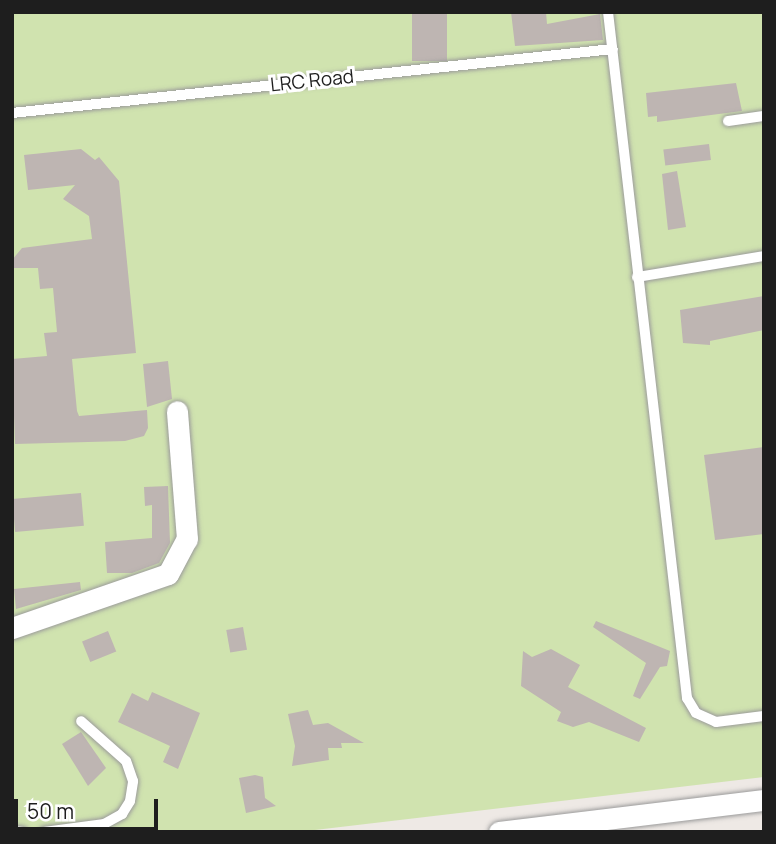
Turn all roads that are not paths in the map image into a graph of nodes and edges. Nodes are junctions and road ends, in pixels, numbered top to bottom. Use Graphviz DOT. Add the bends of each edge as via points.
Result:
graph roads {
  1 [pos="608,12"];
  2 [pos="612,49"];
  3 [pos="12,113"];
  4 [pos="764,116"];
  5 [pos="728,121"];
  6 [pos="764,256"];
  7 [pos="637,277"];
  8 [pos="177,411"];
  9 [pos="12,628"];
  10 [pos="764,716"];
  11 [pos="81,721"];
  12 [pos="764,800"];
  13 [pos="12,831"];
  14 [pos="23,832"];
  15 [pos="44,832"];
  16 [pos="499,832"];
  1 -- 2 [label="lane"];
  2 -- 3 [label="lane, LRC Road"];
  2 -- 7 [label="lane"];
  4 -- 5 [label="lane"];
  6 -- 7 [label="lane"];
  7 -- 10 [label="lane" via="687,698 696,713 716,722"];
  8 -- 9 [label="street" via="187,539 168,575"];
  11 -- 15 [label="lane" via="126,761 133,781 130,801 122,814 104,824"];
  12 -- 16 [label="street"];
  13 -- 14 [label="lane"];
}
